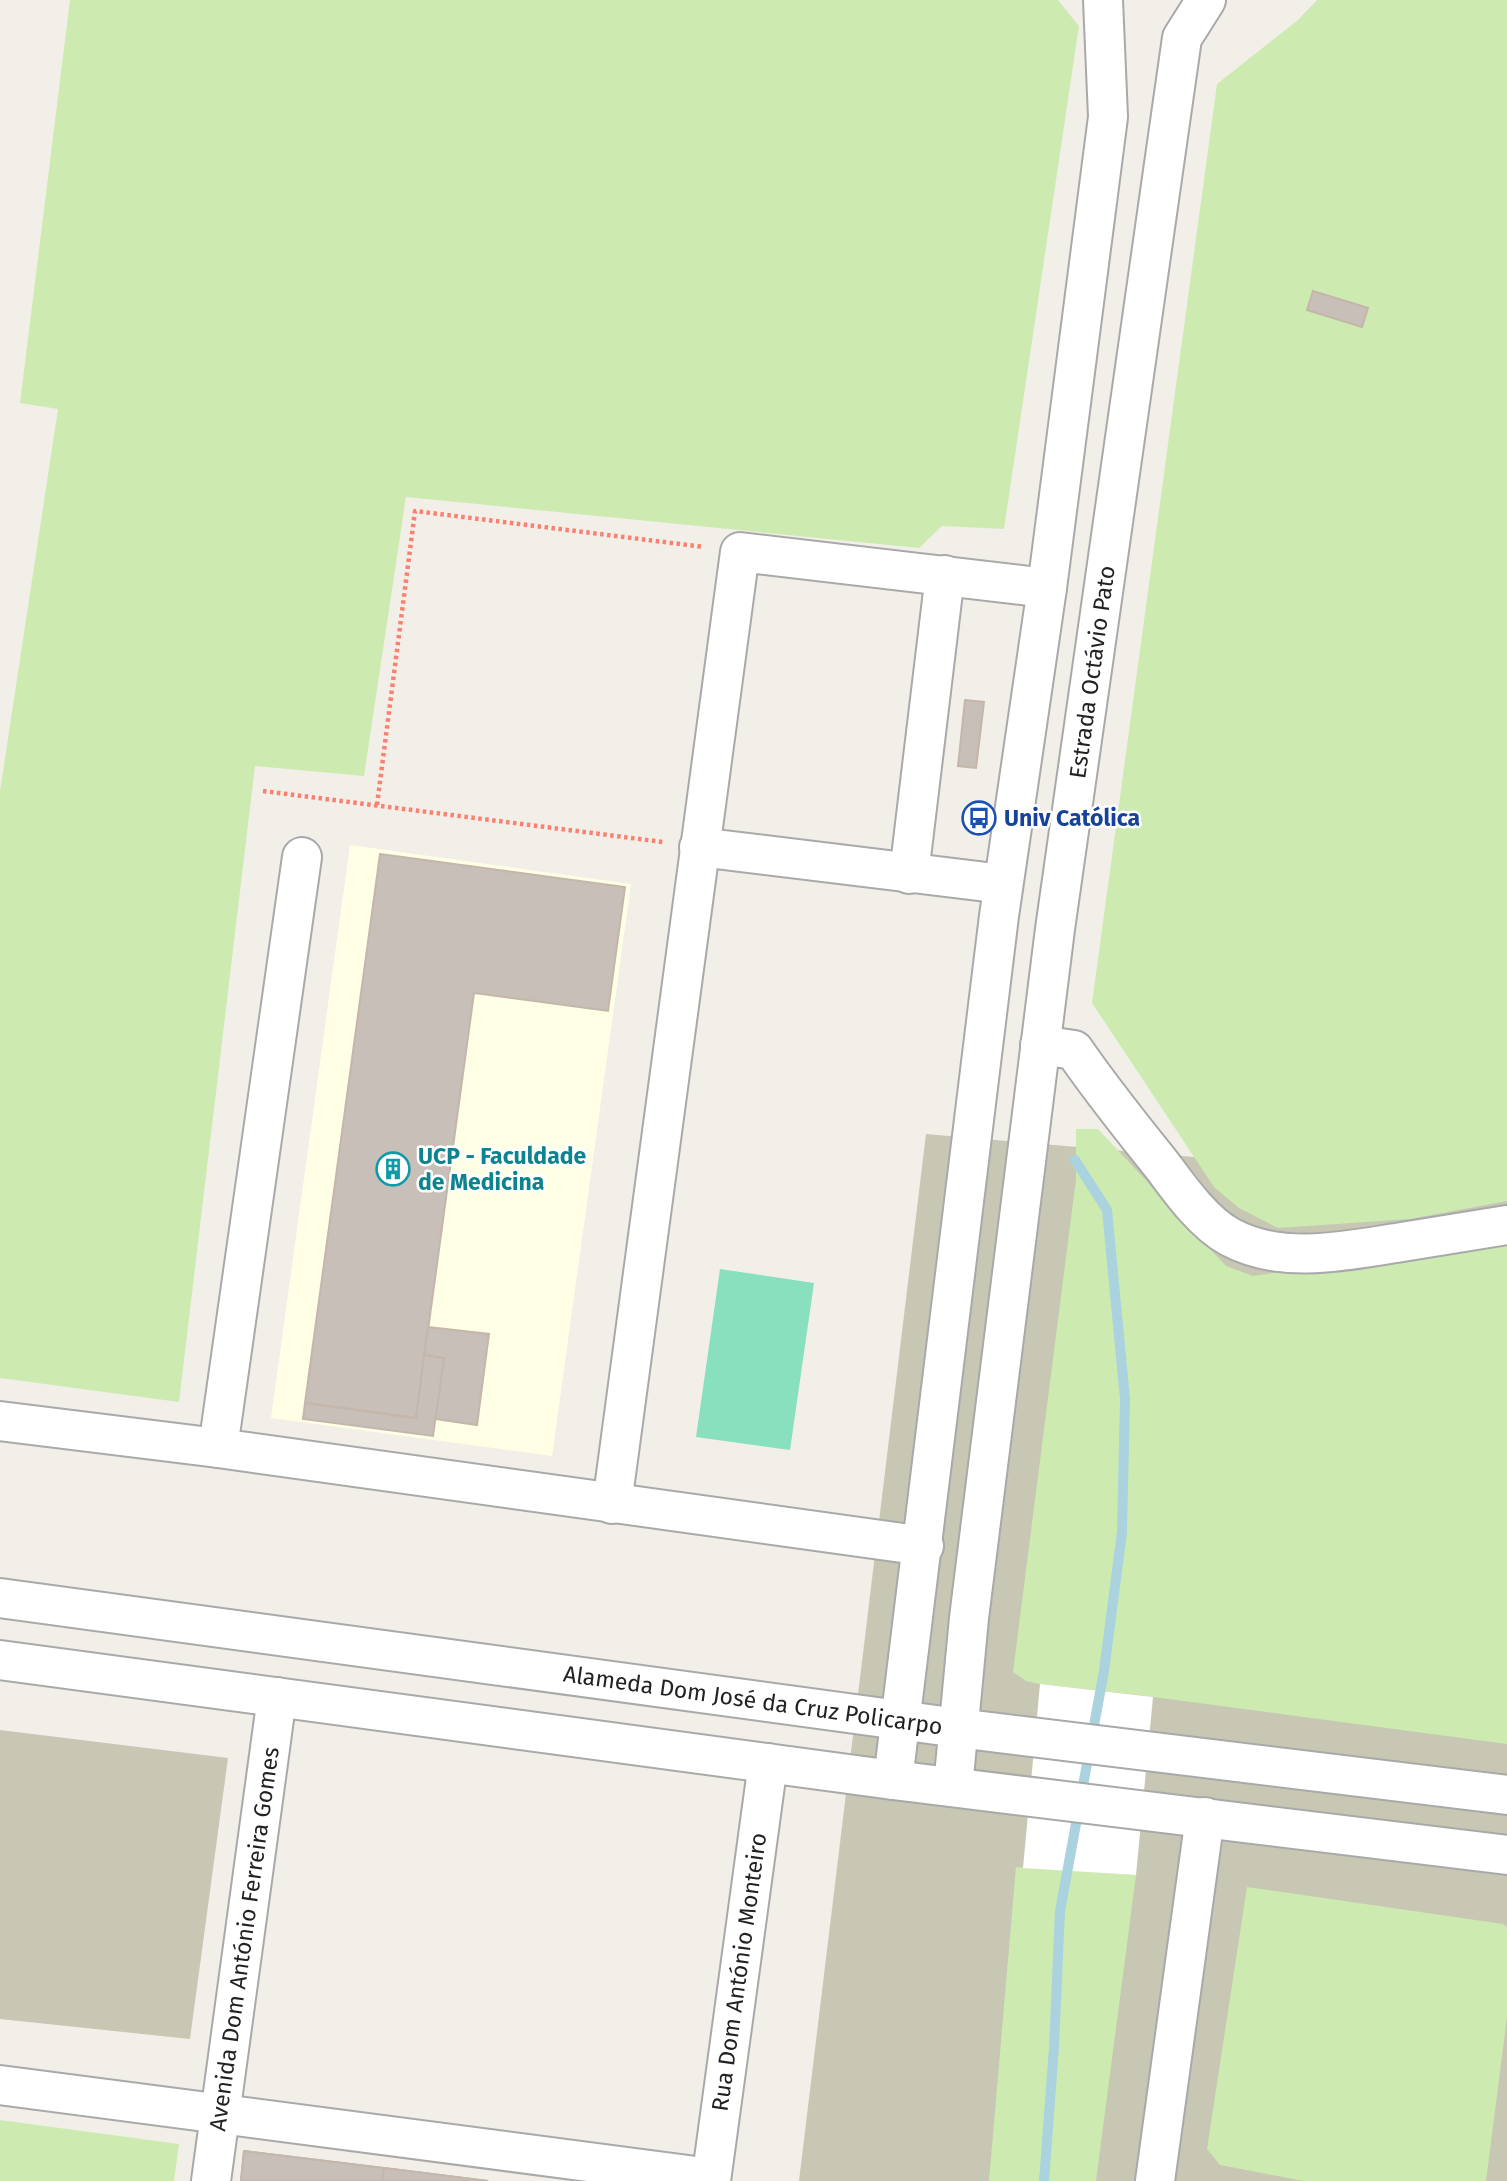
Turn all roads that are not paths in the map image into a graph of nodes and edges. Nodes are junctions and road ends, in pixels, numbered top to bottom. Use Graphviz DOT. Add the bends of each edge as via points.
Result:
graph roads {
  1 [pos="1103,0"];
  2 [pos="1206,0"];
  3 [pos="945,575"];
  4 [pos="1048,588"];
  5 [pos="699,847"];
  6 [pos="302,857"];
  7 [pos="909,874"];
  8 [pos="1003,884"];
  9 [pos="1040,1045"];
  10 [pos="1507,1225"];
  11 [pos="0,1421"];
  12 [pos="218,1448"];
  13 [pos="612,1504"];
  14 [pos="924,1546"];
  15 [pos="0,1598"];
  16 [pos="0,1660"];
  17 [pos="277,1697"];
  18 [pos="901,1720"];
  19 [pos="958,1728"];
  20 [pos="768,1763"];
  21 [pos="893,1780"];
  22 [pos="953,1787"];
  23 [pos="1507,1795"];
  24 [pos="1205,1817"];
  25 [pos="1507,1855"];
  26 [pos="0,2085"];
  27 [pos="220,2114"];
  28 [pos="711,2180"];
  29 [pos="211,2181"];
  30 [pos="1155,2181"];
  1 -- 4 [label="street" via="1108,117"];
  2 -- 9 [label="street, Estrada Octávio Pato" via="1182,38"];
  3 -- 4 [label="street"];
  3 -- 5 [label="street" via="740,552"];
  3 -- 7 [label="street"];
  4 -- 8 [label="street"];
  5 -- 7 [label="street"];
  5 -- 13 [label="street"];
  6 -- 12 [label="street"];
  7 -- 8 [label="street"];
  8 -- 14 [label="street"];
  9 -- 10 [label="street" via="1074,1050 1199,1211 1229,1237 1294,1254 1343,1251"];
  9 -- 19 [label="street, Estrada Octávio Pato"];
  11 -- 12 [label="street"];
  12 -- 13 [label="street"];
  13 -- 14 [label="street"];
  14 -- 18 [label="street"];
  15 -- 18 [label="street, Alameda Dom José da Cruz Policarpo"];
  16 -- 17 [label="street"];
  17 -- 20 [label="street"];
  17 -- 27 [label="street, Avenida Dom António Ferreira Gomes"];
  18 -- 19 [label="street, Alameda Dom José da Cruz Policarpo"];
  18 -- 21 [label="street"];
  19 -- 22 [label="street, Estrada Octávio Pato"];
  19 -- 23 [label="street, Alameda Dom José da Cruz Policarpo"];
  20 -- 21 [label="street"];
  20 -- 28 [label="street, Rua Dom António Monteiro"];
  21 -- 22 [label="street"];
  22 -- 24 [label="street"];
  24 -- 25 [label="street"];
  24 -- 30 [label="street"];
  26 -- 27 [label="street"];
  27 -- 28 [label="street"];
  27 -- 29 [label="street, Avenida Dom António Ferreira Gomes"];
}
